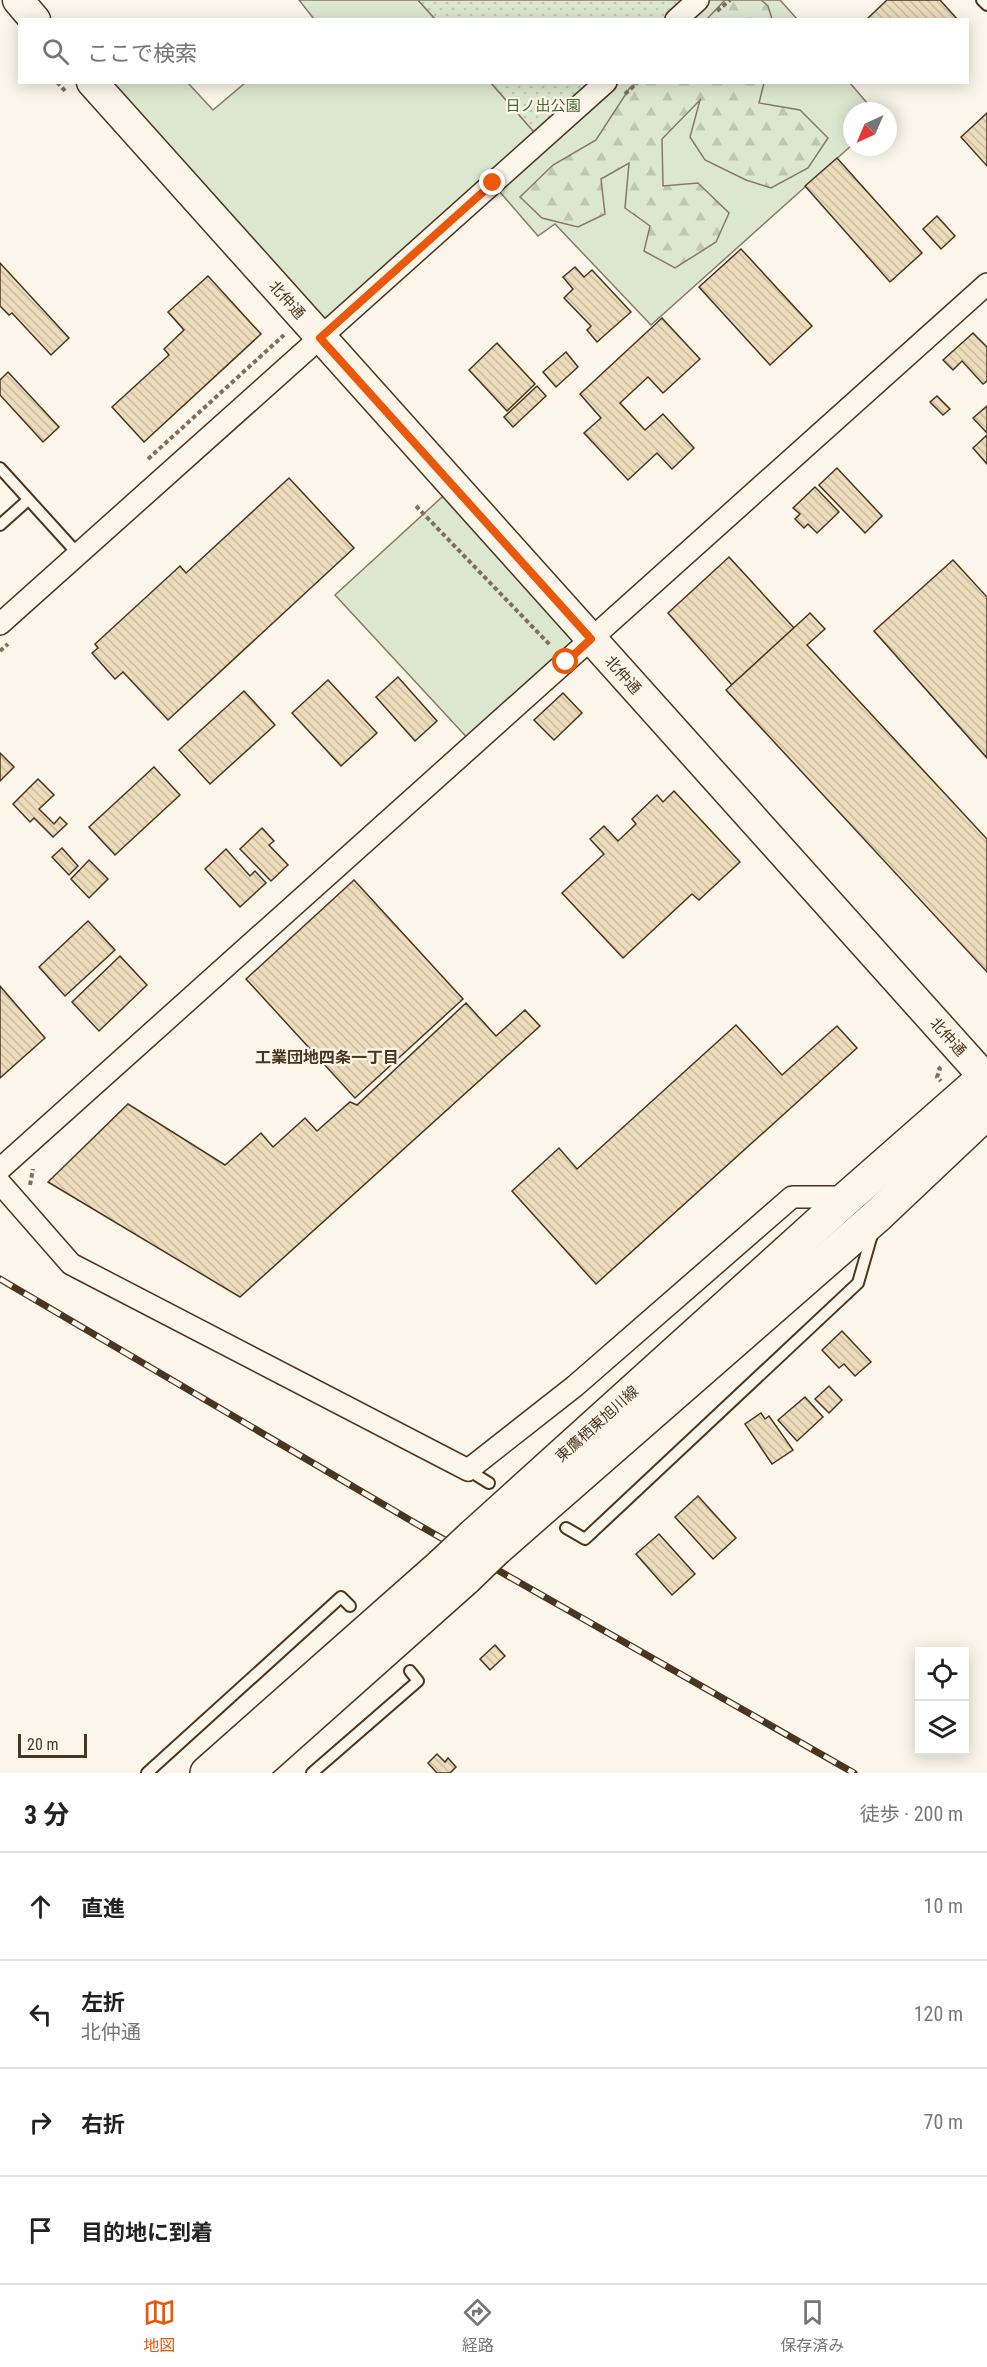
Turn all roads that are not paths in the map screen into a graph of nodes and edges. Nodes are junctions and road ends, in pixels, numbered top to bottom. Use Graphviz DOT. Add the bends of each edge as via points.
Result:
graph roads {
  1 [pos="18,0"];
  2 [pos="698,0"];
  3 [pos="982,0"];
  4 [pos="987,5"];
  5 [pos="33,18"];
  6 [pos="678,18"];
  7 [pos="94,84"];
  8 [pos="604,84"];
  9 [pos="987,284"];
  10 [pos="320,338"];
  11 [pos="0,468"];
  12 [pos="28,500"];
  13 [pos="0,525"];
  14 [pos="78,554"];
  15 [pos="0,624"];
  16 [pos="591,639"];
  17 [pos="986,1077"];
  18 [pos="987,1112"];
  19 [pos="0,1169"];
  20 [pos="0,1182"];
  21 [pos="848,1197"];
  22 [pos="877,1216"];
  23 [pos="468,1470"];
  24 [pos="489,1483"];
  25 [pos="566,1528"];
  26 [pos="485,1542"];
  27 [pos="454,1571"];
  28 [pos="350,1606"];
  29 [pos="410,1671"];
  30 [pos="147,1773"];
  31 [pos="207,1773"];
  32 [pos="247,1773"];
  33 [pos="312,1773"];
  1 -- 5 [label="street"];
  2 -- 6 [label="street"];
  3 -- 4 [label="lane"];
  7 -- 10 [label="street, 北仲通"];
  8 -- 10 [label="street"];
  9 -- 16 [label="street"];
  10 -- 14 [label="street"];
  10 -- 16 [label="street, 北仲通"];
  11 -- 12 [label="lane"];
  12 -- 13 [label="lane"];
  12 -- 14 [label="lane"];
  14 -- 15 [label="street"];
  16 -- 17 [label="street, 北仲通"];
  16 -- 19 [label="street"];
  17 -- 21 [label="main road, 東鷹栖東旭川線"];
  18 -- 22 [label="main road, 東鷹栖東旭川線"];
  20 -- 23 [label="street" via="71,1264"];
  21 -- 23 [label="street" via="792,1197 575,1386"];
  21 -- 26 [label="main road, 東鷹栖東旭川線"];
  22 -- 25 [label="lane" via="858,1283 585,1539"];
  22 -- 26 [label="main road, 東鷹栖東旭川線"];
  23 -- 24 [label="lane"];
  26 -- 27 [label="main road, 東鷹栖東旭川線, bridge"];
  27 -- 31 [label="main road, 東鷹栖東旭川線"];
  27 -- 32 [label="main road, 東鷹栖東旭川線"];
  28 -- 30 [label="lane" via="341,1597"];
  29 -- 33 [label="lane" via="418,1681"];
}
